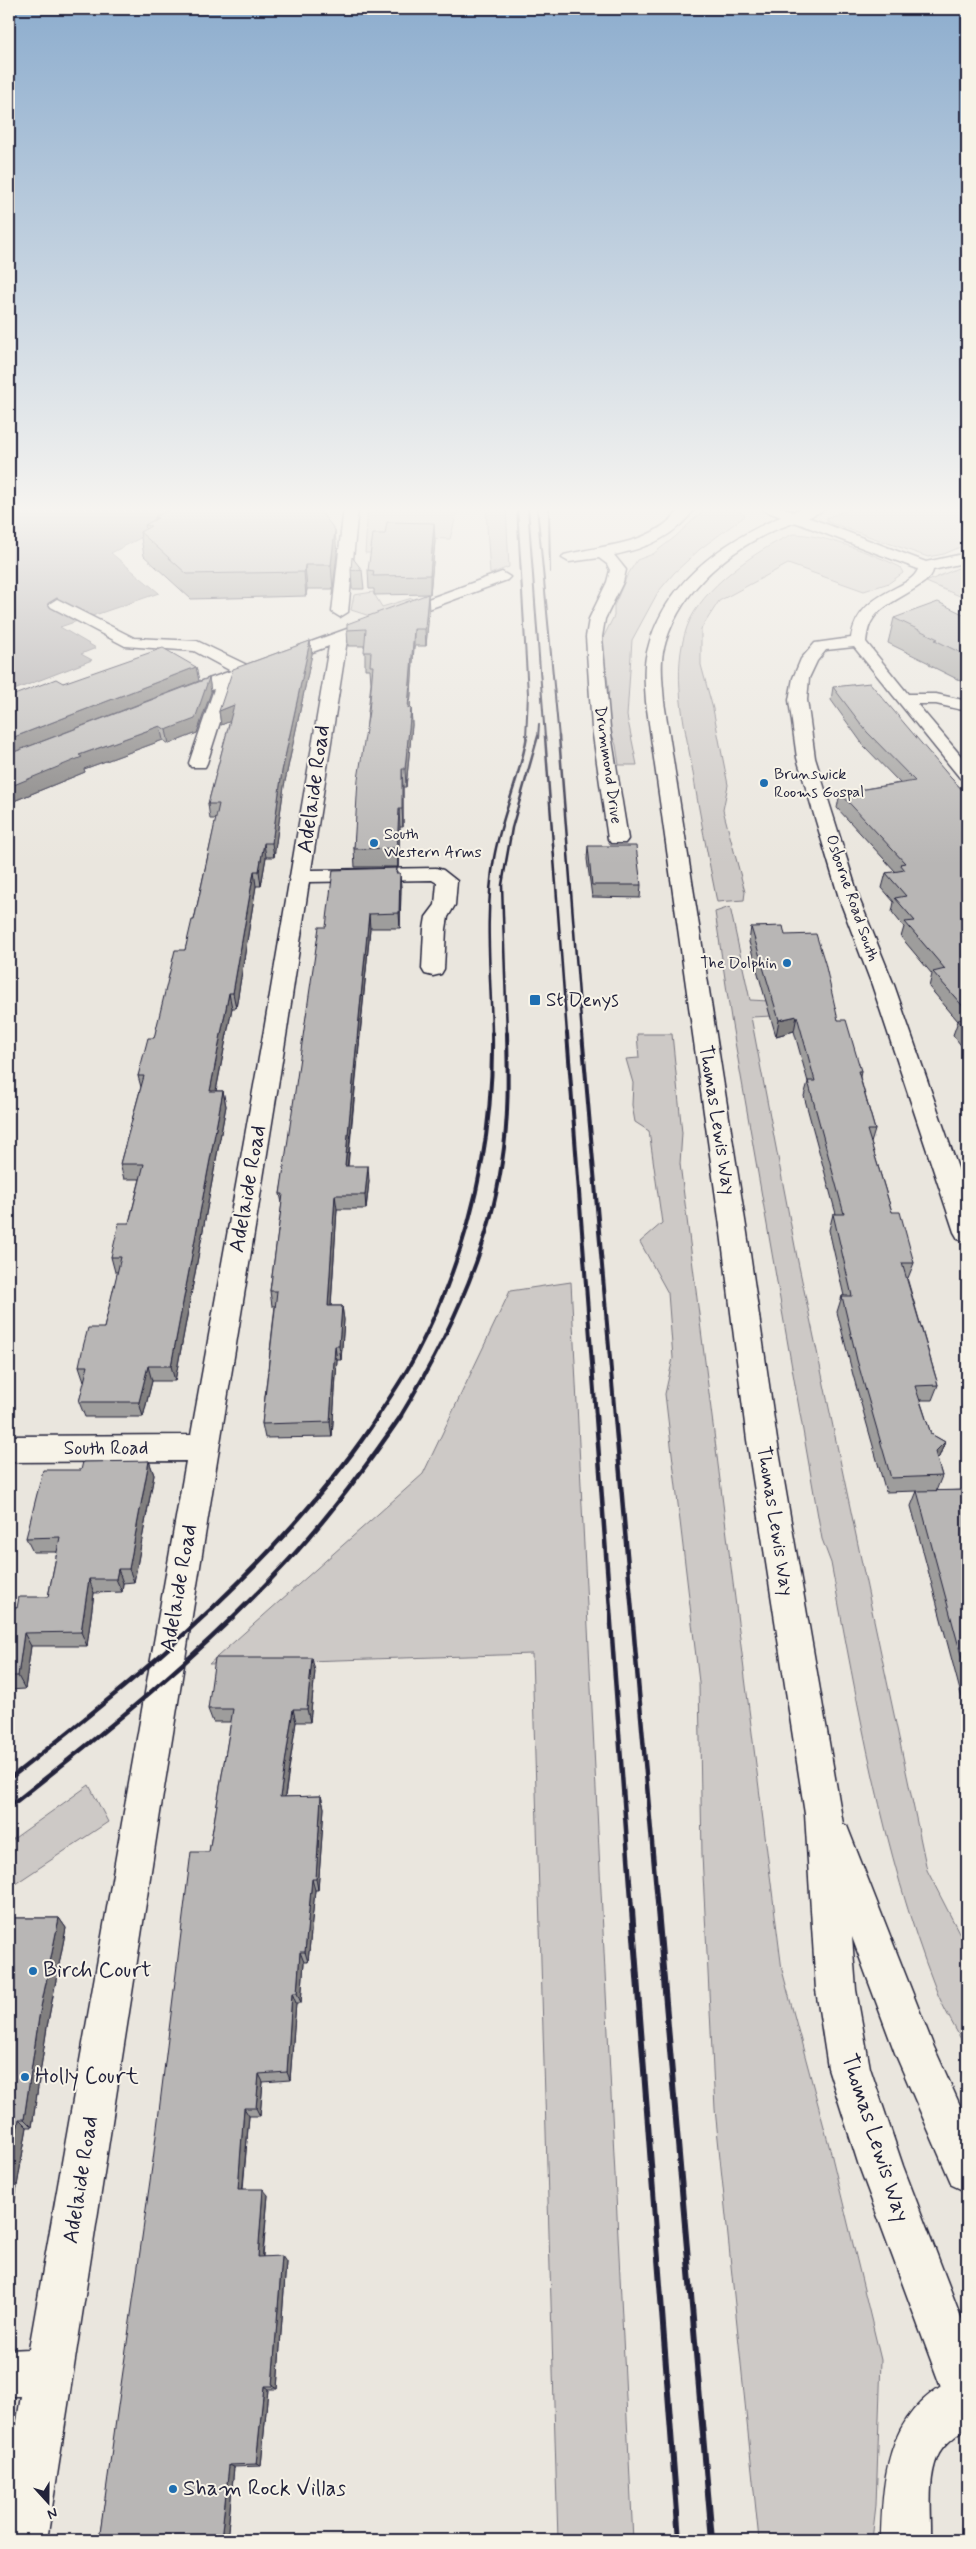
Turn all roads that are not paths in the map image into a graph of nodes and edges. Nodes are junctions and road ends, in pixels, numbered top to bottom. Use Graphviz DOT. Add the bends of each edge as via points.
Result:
graph roads {
  1 [pos="98,626"];
  2 [pos="336,626"];
  3 [pos="340,626"];
  4 [pos="596,626"];
  5 [pos="665,626"];
  6 [pos="860,626"];
  7 [pos="858,642"];
  8 [pos="244,670"];
  9 [pos="226,678"];
  10 [pos="903,700"];
  11 [pos="162,702"];
  12 [pos="967,706"];
  13 [pos="198,763"];
  14 [pos="967,774"];
  15 [pos="618,840"];
  16 [pos="301,876"];
  17 [pos="434,969"];
  18 [pos="967,1232"];
  19 [pos="203,1448"];
  20 [pos="9,1449"];
  21 [pos="824,1814"];
  22 [pos="967,2170"];
  23 [pos="29,2373"];
  24 [pos="967,2392"];
  25 [pos="967,2397"];
  26 [pos="22,2540"];
  27 [pos="906,2540"];
  1 -- 8 [label="street" via="131,644 197,646"];
  2 -- 8 [label="street"];
  3 -- 16 [label="street, Adelaide Road"];
  4 -- 15 [label="street, Drummond Drive" via="594,647 601,728"];
  5 -- 21 [label="street, Thomas Lewis Way" via="656,652 654,692 762,1440"];
  6 -- 7 [label="street"];
  7 -- 10 [label="street"];
  7 -- 18 [label="street, Osborne Road South" via="820,646 809,658 801,678 798,700 806,758 850,901 883,985"];
  8 -- 9 [label="street"];
  9 -- 11 [label="street"];
  9 -- 13 [label="street"];
  10 -- 12 [label="street" via="936,699"];
  10 -- 14 [label="street"];
  16 -- 17 [label="street" via="436,874 443,877 447,881 446,905 437,917"];
  16 -- 19 [label="street, Adelaide Road"];
  19 -- 20 [label="street, South Road"];
  19 -- 23 [label="street, Adelaide Road"];
  21 -- 22 [label="street, Thomas Lewis Way" via="916,2053"];
  21 -- 24 [label="street, Thomas Lewis Way" via="836,1990 849,2068 880,2166"];
  23 -- 26 [label="street, Adelaide Road"];
  25 -- 27 [label="street" via="931,2428 918,2445 909,2477"];
}
